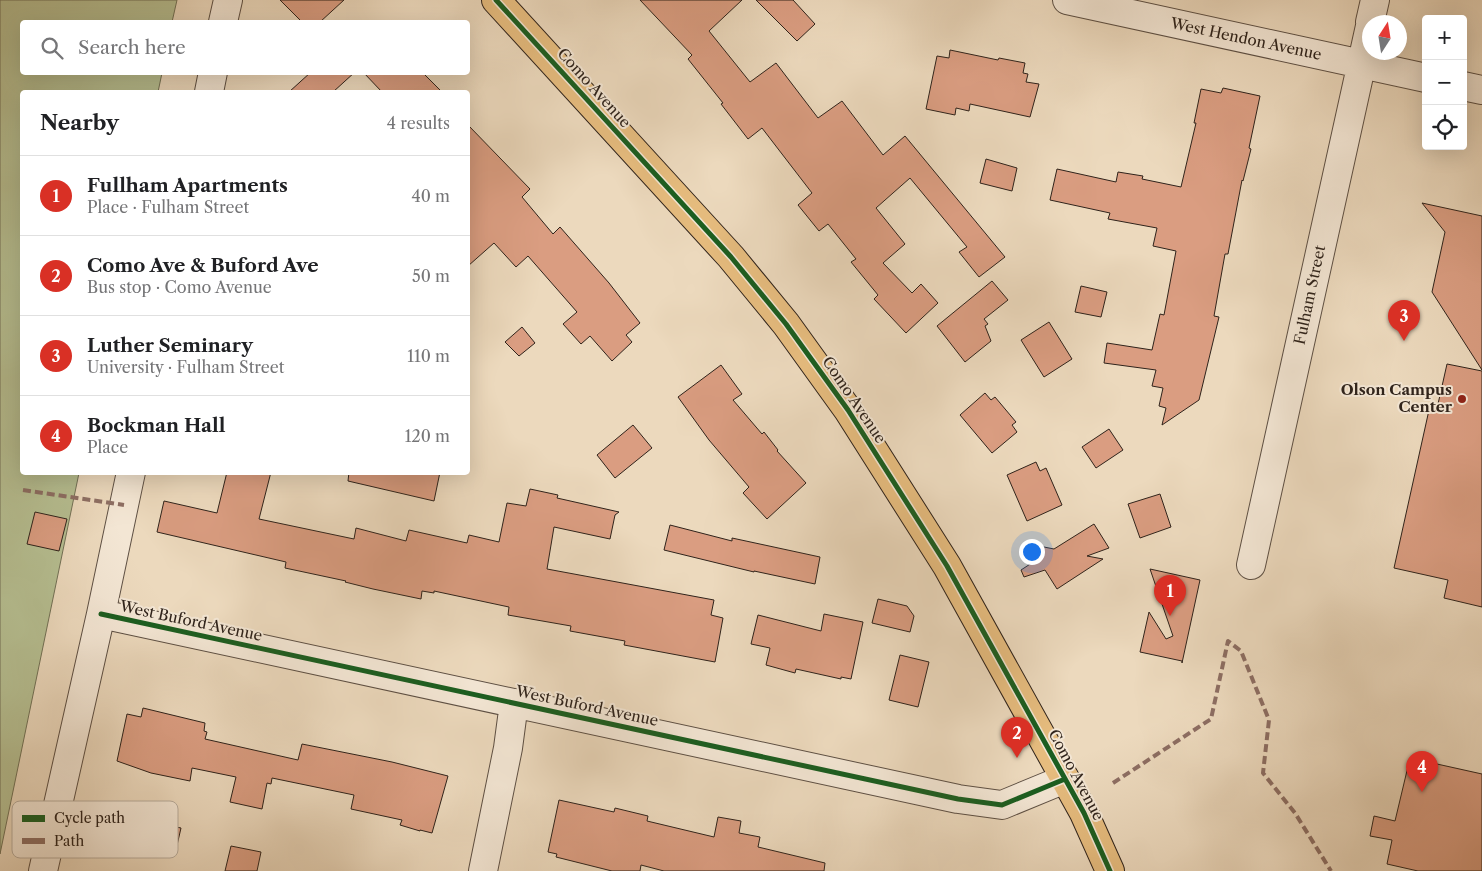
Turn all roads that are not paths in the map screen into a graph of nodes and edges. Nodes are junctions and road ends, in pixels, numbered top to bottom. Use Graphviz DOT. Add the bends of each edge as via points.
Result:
graph roads {
  1 [pos="228,0"];
  2 [pos="496,0"];
  3 [pos="1067,0"];
  4 [pos="1375,0"];
  5 [pos="1372,15"];
  6 [pos="223,20"];
  7 [pos="1362,60"];
  8 [pos="1361,64"];
  9 [pos="212,75"];
  10 [pos="1422,77"];
  11 [pos="1467,87"];
  12 [pos="209,90"];
  13 [pos="1482,90"];
  14 [pos="130,475"];
  15 [pos="1251,565"];
  16 [pos="101,614"];
  17 [pos="514,703"];
  18 [pos="1065,780"];
  19 [pos="59,801"];
  20 [pos="46,858"];
  21 [pos="43,871"];
  22 [pos="483,871"];
  23 [pos="1110,871"];
  1 -- 6 [label="street"];
  2 -- 18 [label="main road, Como Avenue" via="731,257 792,332 848,410 946,566"];
  3 -- 8 [label="street, West Hendon Avenue"];
  4 -- 5 [label="street, Fulham Street"];
  7 -- 8 [label="street, Fulham Street"];
  8 -- 10 [label="street, West Hendon Avenue"];
  8 -- 15 [label="street, Fulham Street"];
  9 -- 12 [label="street"];
  11 -- 13 [label="street"];
  14 -- 16 [label="street"];
  16 -- 17 [label="street, West Buford Avenue"];
  16 -- 19 [label="street"];
  17 -- 18 [label="street, West Buford Avenue" via="958,799 1002,805"];
  17 -- 22 [label="street"];
  18 -- 23 [label="main road, Como Avenue"];
  20 -- 21 [label="street"];
}
